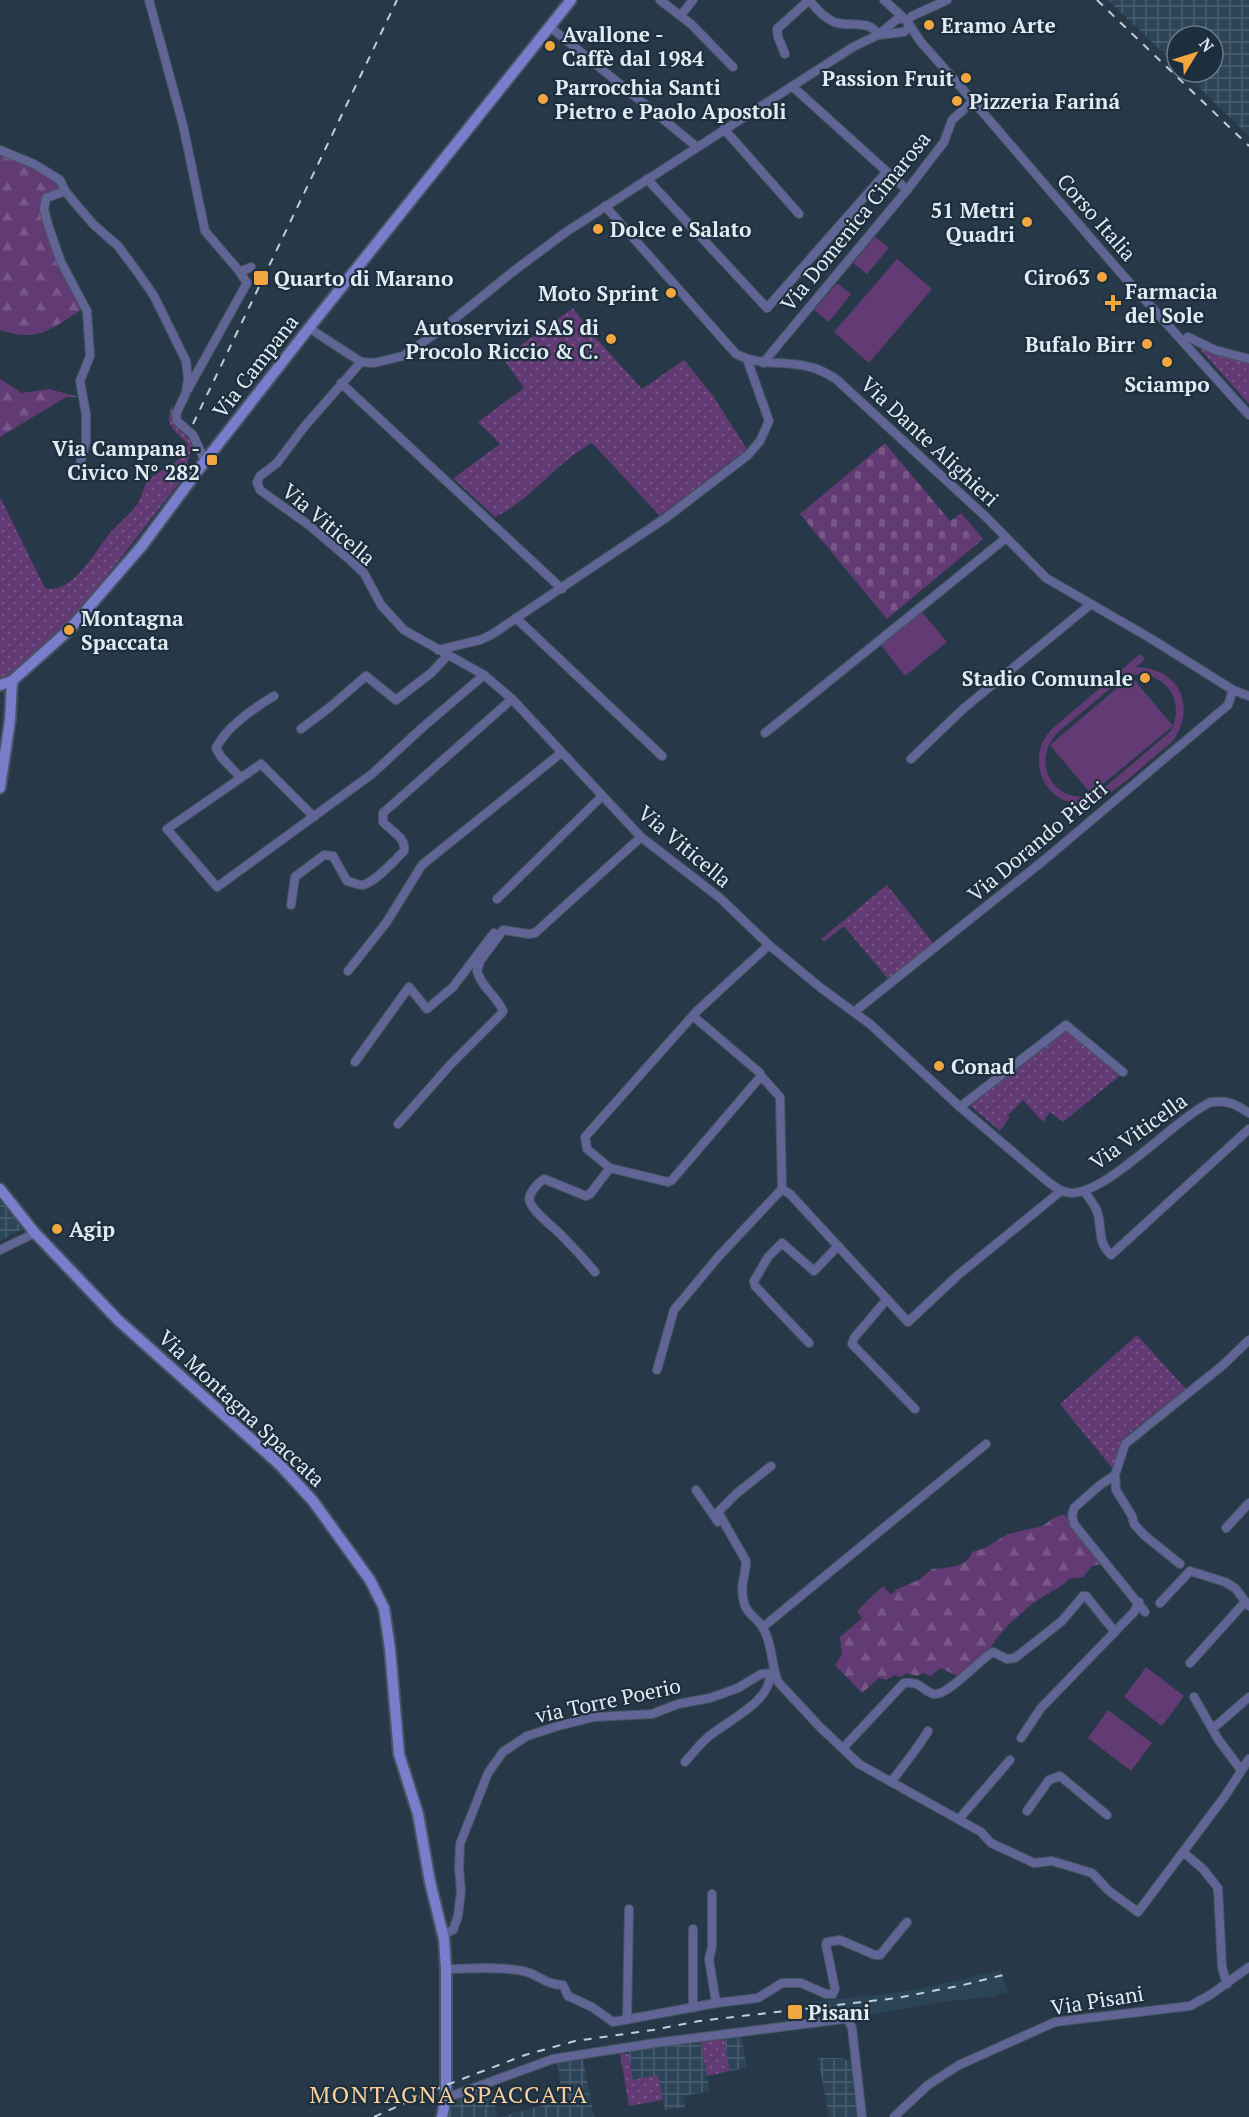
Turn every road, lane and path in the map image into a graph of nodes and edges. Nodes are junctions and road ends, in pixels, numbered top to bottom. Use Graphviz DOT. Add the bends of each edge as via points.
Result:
graph roads {
  1 [pos="149,0"];
  2 [pos="660,0"];
  3 [pos="693,0"];
  4 [pos="809,0"];
  5 [pos="884,0"];
  6 [pos="947,0"];
  7 [pos="565,2"];
  8 [pos="681,15"];
  9 [pos="902,21"];
  10 [pos="550,27"];
  11 [pos="901,33"];
  12 [pos="878,35"];
  13 [pos="919,41"];
  14 [pos="785,54"];
  15 [pos="733,67"];
  16 [pos="792,86"];
  17 [pos="974,101"];
  18 [pos="724,129"];
  19 [pos="697,147"];
  20 [pos="0,150"];
  21 [pos="883,176"];
  22 [pos="647,179"];
  23 [pos="907,190"];
  24 [pos="65,191"];
  25 [pos="605,206"];
  26 [pos="800,214"];
  27 [pos="251,267"];
  28 [pos="240,272"];
  29 [pos="309,328"];
  30 [pos="1183,342"];
  31 [pos="747,359"];
  32 [pos="1249,359"];
  33 [pos="361,362"];
  34 [pos="763,363"];
  35 [pos="341,383"];
  36 [pos="186,393"];
  37 [pos="1249,415"];
  38 [pos="205,461"];
  39 [pos="80,464"];
  40 [pos="1006,538"];
  41 [pos="562,589"];
  42 [pos="1091,604"];
  43 [pos="516,618"];
  44 [pos="438,650"];
  45 [pos="448,655"];
  46 [pos="484,675"];
  47 [pos="12,681"];
  48 [pos="0,685"];
  49 [pos="1233,690"];
  50 [pos="274,696"];
  51 [pos="1249,696"];
  52 [pos="512,699"];
  53 [pos="301,729"];
  54 [pos="765,733"];
  55 [pos="561,753"];
  56 [pos="662,756"];
  57 [pos="911,759"];
  58 [pos="240,777"];
  59 [pos="0,788"];
  60 [pos="602,796"];
  61 [pos="314,817"];
  62 [pos="642,837"];
  63 [pos="497,899"];
  64 [pos="291,905"];
  65 [pos="503,930"];
  66 [pos="770,945"];
  67 [pos="348,971"];
  68 [pos="854,1012"];
  69 [pos="693,1016"];
  70 [pos="355,1062"];
  71 [pos="1123,1072"];
  72 [pos="760,1076"];
  73 [pos="960,1107"];
  74 [pos="1249,1113"];
  75 [pos="398,1124"];
  76 [pos="1249,1129"];
  77 [pos="610,1168"];
  78 [pos="0,1189"];
  79 [pos="783,1190"];
  80 [pos="1061,1191"];
  81 [pos="1084,1191"];
  82 [pos="35,1233"];
  83 [pos="838,1246"];
  84 [pos="0,1251"];
  85 [pos="595,1272"];
  86 [pos="887,1299"];
  87 [pos="1249,1340"];
  88 [pos="809,1343"];
  89 [pos="657,1370"];
  90 [pos="915,1409"];
  91 [pos="986,1444"];
  92 [pos="771,1466"];
  93 [pos="1115,1475"];
  94 [pos="696,1490"];
  95 [pos="1249,1503"];
  96 [pos="1226,1528"];
  97 [pos="1180,1564"];
  98 [pos="745,1570"];
  99 [pos="1139,1602"];
  100 [pos="1160,1603"];
  101 [pos="1247,1604"];
  102 [pos="1145,1611"];
  103 [pos="763,1627"];
  104 [pos="1115,1632"];
  105 [pos="1190,1662"];
  106 [pos="772,1673"];
  107 [pos="1194,1697"];
  108 [pos="1249,1697"];
  109 [pos="1217,1725"];
  110 [pos="928,1731"];
  111 [pos="1021,1738"];
  112 [pos="843,1748"];
  113 [pos="1249,1759"];
  114 [pos="1010,1760"];
  115 [pos="685,1762"];
  116 [pos="1241,1770"];
  117 [pos="891,1782"];
  118 [pos="1027,1811"];
  119 [pos="1107,1815"];
  120 [pos="959,1820"];
  121 [pos="1183,1852"];
  122 [pos="712,1894"];
  123 [pos="629,1910"];
  124 [pos="907,1922"];
  125 [pos="693,1929"];
  126 [pos="443,1934"];
  127 [pos="1249,1967"];
  128 [pos="446,1969"];
  129 [pos="1227,1984"];
  130 [pos="716,2003"];
  131 [pos="693,2008"];
  132 [pos="627,2020"];
  133 [pos="446,2098"];
  134 [pos="442,2117"];
  135 [pos="862,2117"];
  136 [pos="894,2117"];
  1 -- 28 [label="street" via="183,124 205,231"];
  2 -- 8 [label="street"];
  3 -- 8 [label="street"];
  4 -- 12 [label="street" via="828,19 861,24"];
  4 -- 14 [label="street" via="777,29"];
  5 -- 9 [label="street, Corso Italia"];
  6 -- 9 [label="street"];
  7 -- 10 [label="main road, Via Campana"];
  8 -- 15 [label="street"];
  9 -- 11 [label="street" via="906,31"];
  9 -- 11 [label="street" via="894,29"];
  9 -- 12 [label="street"];
  9 -- 13 [label="street, Corso Italia"];
  10 -- 19 [label="street"];
  10 -- 29 [label="main road, Via Campana"];
  11 -- 12 [label="street"];
  11 -- 13 [label="street, Corso Italia"];
  12 -- 16 [label="street"];
  13 -- 17 [label="street, Corso Italia"];
  16 -- 18 [label="street"];
  16 -- 23 [label="street"];
  17 -- 23 [label="street, Via Domenica Cimarosa" via="952,120 944,142"];
  17 -- 30 [label="street, Corso Italia"];
  18 -- 19 [label="street"];
  18 -- 26 [label="street"];
  19 -- 22 [label="street"];
  20 -- 24 [label="street" via="43,169 60,180"];
  21 -- 22 [label="street" via="767,308"];
  22 -- 25 [label="street"];
  23 -- 34 [label="street, Via Domenica Cimarosa"];
  24 -- 36 [label="street" via="118,246 153,297 186,361"];
  24 -- 39 [label="street" via="46,198 44,209 61,262 87,311 90,356 80,381 86,442"];
  25 -- 31 [label="street, Via Dante Alighieri" via="736,354"];
  25 -- 33 [label="street" via="520,266 416,348 391,360"];
  27 -- 28 [label="street"];
  28 -- 36 [label="street" via="247,283"];
  29 -- 33 [label="street"];
  29 -- 38 [label="main road, Via Campana"];
  30 -- 32 [label="street" via="1188,337 1215,350"];
  30 -- 37 [label="street, Corso Italia"];
  31 -- 34 [label="street, Via Dante Alighieri"];
  31 -- 41 [label="street" via="770,421 752,451 667,517"];
  33 -- 35 [label="street, Via Viticella"];
  34 -- 40 [label="street, Via Dante Alighieri" via="810,367 836,379"];
  35 -- 41 [label="street"];
  35 -- 44 [label="street, Via Viticella" via="277,464 260,476 257,486 364,573 381,605 404,630"];
  36 -- 38 [label="street" via="176,414 177,421 193,435"];
  38 -- 47 [label="main road, Via Campana" via="141,548 69,630"];
  40 -- 42 [label="street, Via Dante Alighieri" via="1046,578"];
  40 -- 54 [label="street"];
  41 -- 43 [label="street"];
  42 -- 49 [label="street, Via Dante Alighieri"];
  42 -- 57 [label="street" via="963,709"];
  43 -- 44 [label="street" via="480,640"];
  43 -- 56 [label="street"];
  44 -- 45 [label="street, Via Viticella"];
  45 -- 46 [label="street, Via Viticella"];
  45 -- 53 [label="street" via="396,700 366,676"];
  46 -- 52 [label="street, Via Viticella"];
  46 -- 61 [label="street" via="372,774"];
  47 -- 48 [label="main road, Via Campana"];
  47 -- 59 [label="main road"];
  49 -- 51 [label="street, Via Dante Alighieri"];
  49 -- 68 [label="street, Via Dorando Pietri" via="1228,705 1043,861"];
  50 -- 58 [label="street" via="255,707 222,737 216,748"];
  52 -- 55 [label="street, Via Viticella"];
  52 -- 64 [label="street" via="383,813 383,822 405,845 390,865 361,885 347,881 333,856 324,855 295,877"];
  55 -- 60 [label="street, Via Viticella"];
  55 -- 67 [label="street" via="422,865 386,923"];
  58 -- 61 [label="street" via="261,764"];
  58 -- 61 [label="street" via="167,829 217,887"];
  60 -- 62 [label="street, Via Viticella"];
  60 -- 63 [label="street"];
  62 -- 65 [label="street" via="535,933"];
  62 -- 66 [label="street, Via Viticella" via="720,898"];
  65 -- 70 [label="street" via="498,929 453,987 427,1009 409,987"];
  65 -- 75 [label="street" via="477,971 503,1011"];
  66 -- 68 [label="street, Via Viticella"];
  66 -- 69 [label="street"];
  68 -- 73 [label="street, Via Viticella"];
  69 -- 72 [label="street"];
  69 -- 77 [label="street" via="585,1137 587,1149"];
  71 -- 73 [label="street" via="1066,1025"];
  72 -- 77 [label="street" via="672,1180"];
  72 -- 79 [label="street" via="780,1097"];
  73 -- 80 [label="street, Via Viticella"];
  74 -- 81 [label="street, Via Viticella" via="1225,1101 1206,1105"];
  76 -- 81 [label="street" via="1111,1255 1104,1248 1096,1211"];
  77 -- 85 [label="street" via="586,1196 544,1179 530,1196 536,1210"];
  78 -- 82 [label="main road, Via Montagna Spaccata"];
  79 -- 83 [label="street"];
  79 -- 89 [label="street" via="674,1310"];
  80 -- 81 [label="street, Via Viticella"];
  80 -- 86 [label="street" via="957,1275 908,1322"];
  82 -- 84 [label="street"];
  82 -- 126 [label="main road, Via Montagna Spaccata" via="118,1320 280,1465 313,1500 370,1580 384,1608 399,1754 418,1814"];
  83 -- 86 [label="street"];
  83 -- 88 [label="street" via="814,1271 782,1243 754,1281"];
  86 -- 90 [label="street" via="852,1344"];
  87 -- 93 [label="street" via="1125,1444"];
  91 -- 103 [label="street"];
  92 -- 98 [label="street" via="718,1512 746,1562"];
  93 -- 97 [label="street" via="1116,1490 1134,1524"];
  93 -- 99 [label="street" via="1074,1508 1072,1515 1074,1524 1094,1550"];
  94 -- 98 [label="street"];
  95 -- 96 [label="street"];
  98 -- 103 [label="street" via="744,1604"];
  99 -- 102 [label="street"];
  99 -- 104 [label="street"];
  100 -- 101 [label="street" via="1190,1571 1225,1582"];
  101 -- 105 [label="street"];
  103 -- 106 [label="street" via="774,1662"];
  104 -- 111 [label="street" via="1041,1708"];
  104 -- 112 [label="street" via="1083,1596 1062,1621 1015,1658 1007,1659 993,1652 939,1693 934,1694 920,1684 904,1683"];
  106 -- 112 [label="street"];
  106 -- 115 [label="street" via="764,1694 707,1738"];
  106 -- 126 [label="street, via Torre Poerio" via="757,1676 729,1692 652,1714 594,1717 548,1729 527,1736 503,1752 488,1773 460,1844 458,1916 453,1929"];
  107 -- 116 [label="street" via="1220,1743"];
  108 -- 109 [label="street"];
  110 -- 117 [label="street"];
  112 -- 117 [label="street" via="859,1764"];
  113 -- 116 [label="street"];
  114 -- 120 [label="street"];
  116 -- 121 [label="street"];
  117 -- 120 [label="street"];
  118 -- 119 [label="street" via="1049,1780 1060,1776"];
  120 -- 121 [label="street" via="981,1832 991,1843 1034,1863 1052,1861 1092,1873 1138,1912"];
  121 -- 129 [label="street" via="1218,1888 1222,1967"];
  122 -- 130 [label="street" via="709,1959"];
  123 -- 132 [label="street"];
  124 -- 130 [label="street" via="880,1955 840,1940 827,1942 833,1994 801,1983 782,1983 758,1998"];
  125 -- 131 [label="street"];
  126 -- 128 [label="main road, Via Montagna Spaccata"];
  127 -- 129 [label="street, Via Pisani"];
  128 -- 132 [label="street" via="521,1971 562,1985 568,1996 614,2022"];
  128 -- 133 [label="main road, Via Montagna Spaccata"];
  129 -- 136 [label="street, Via Pisani" via="1190,2006 1055,2022 958,2065 928,2085"];
  130 -- 131 [label="street"];
  131 -- 132 [label="street"];
  133 -- 134 [label="main road, Via Montagna Spaccata"];
  133 -- 135 [label="street" via="553,2059 844,2019 852,2028"];
}
